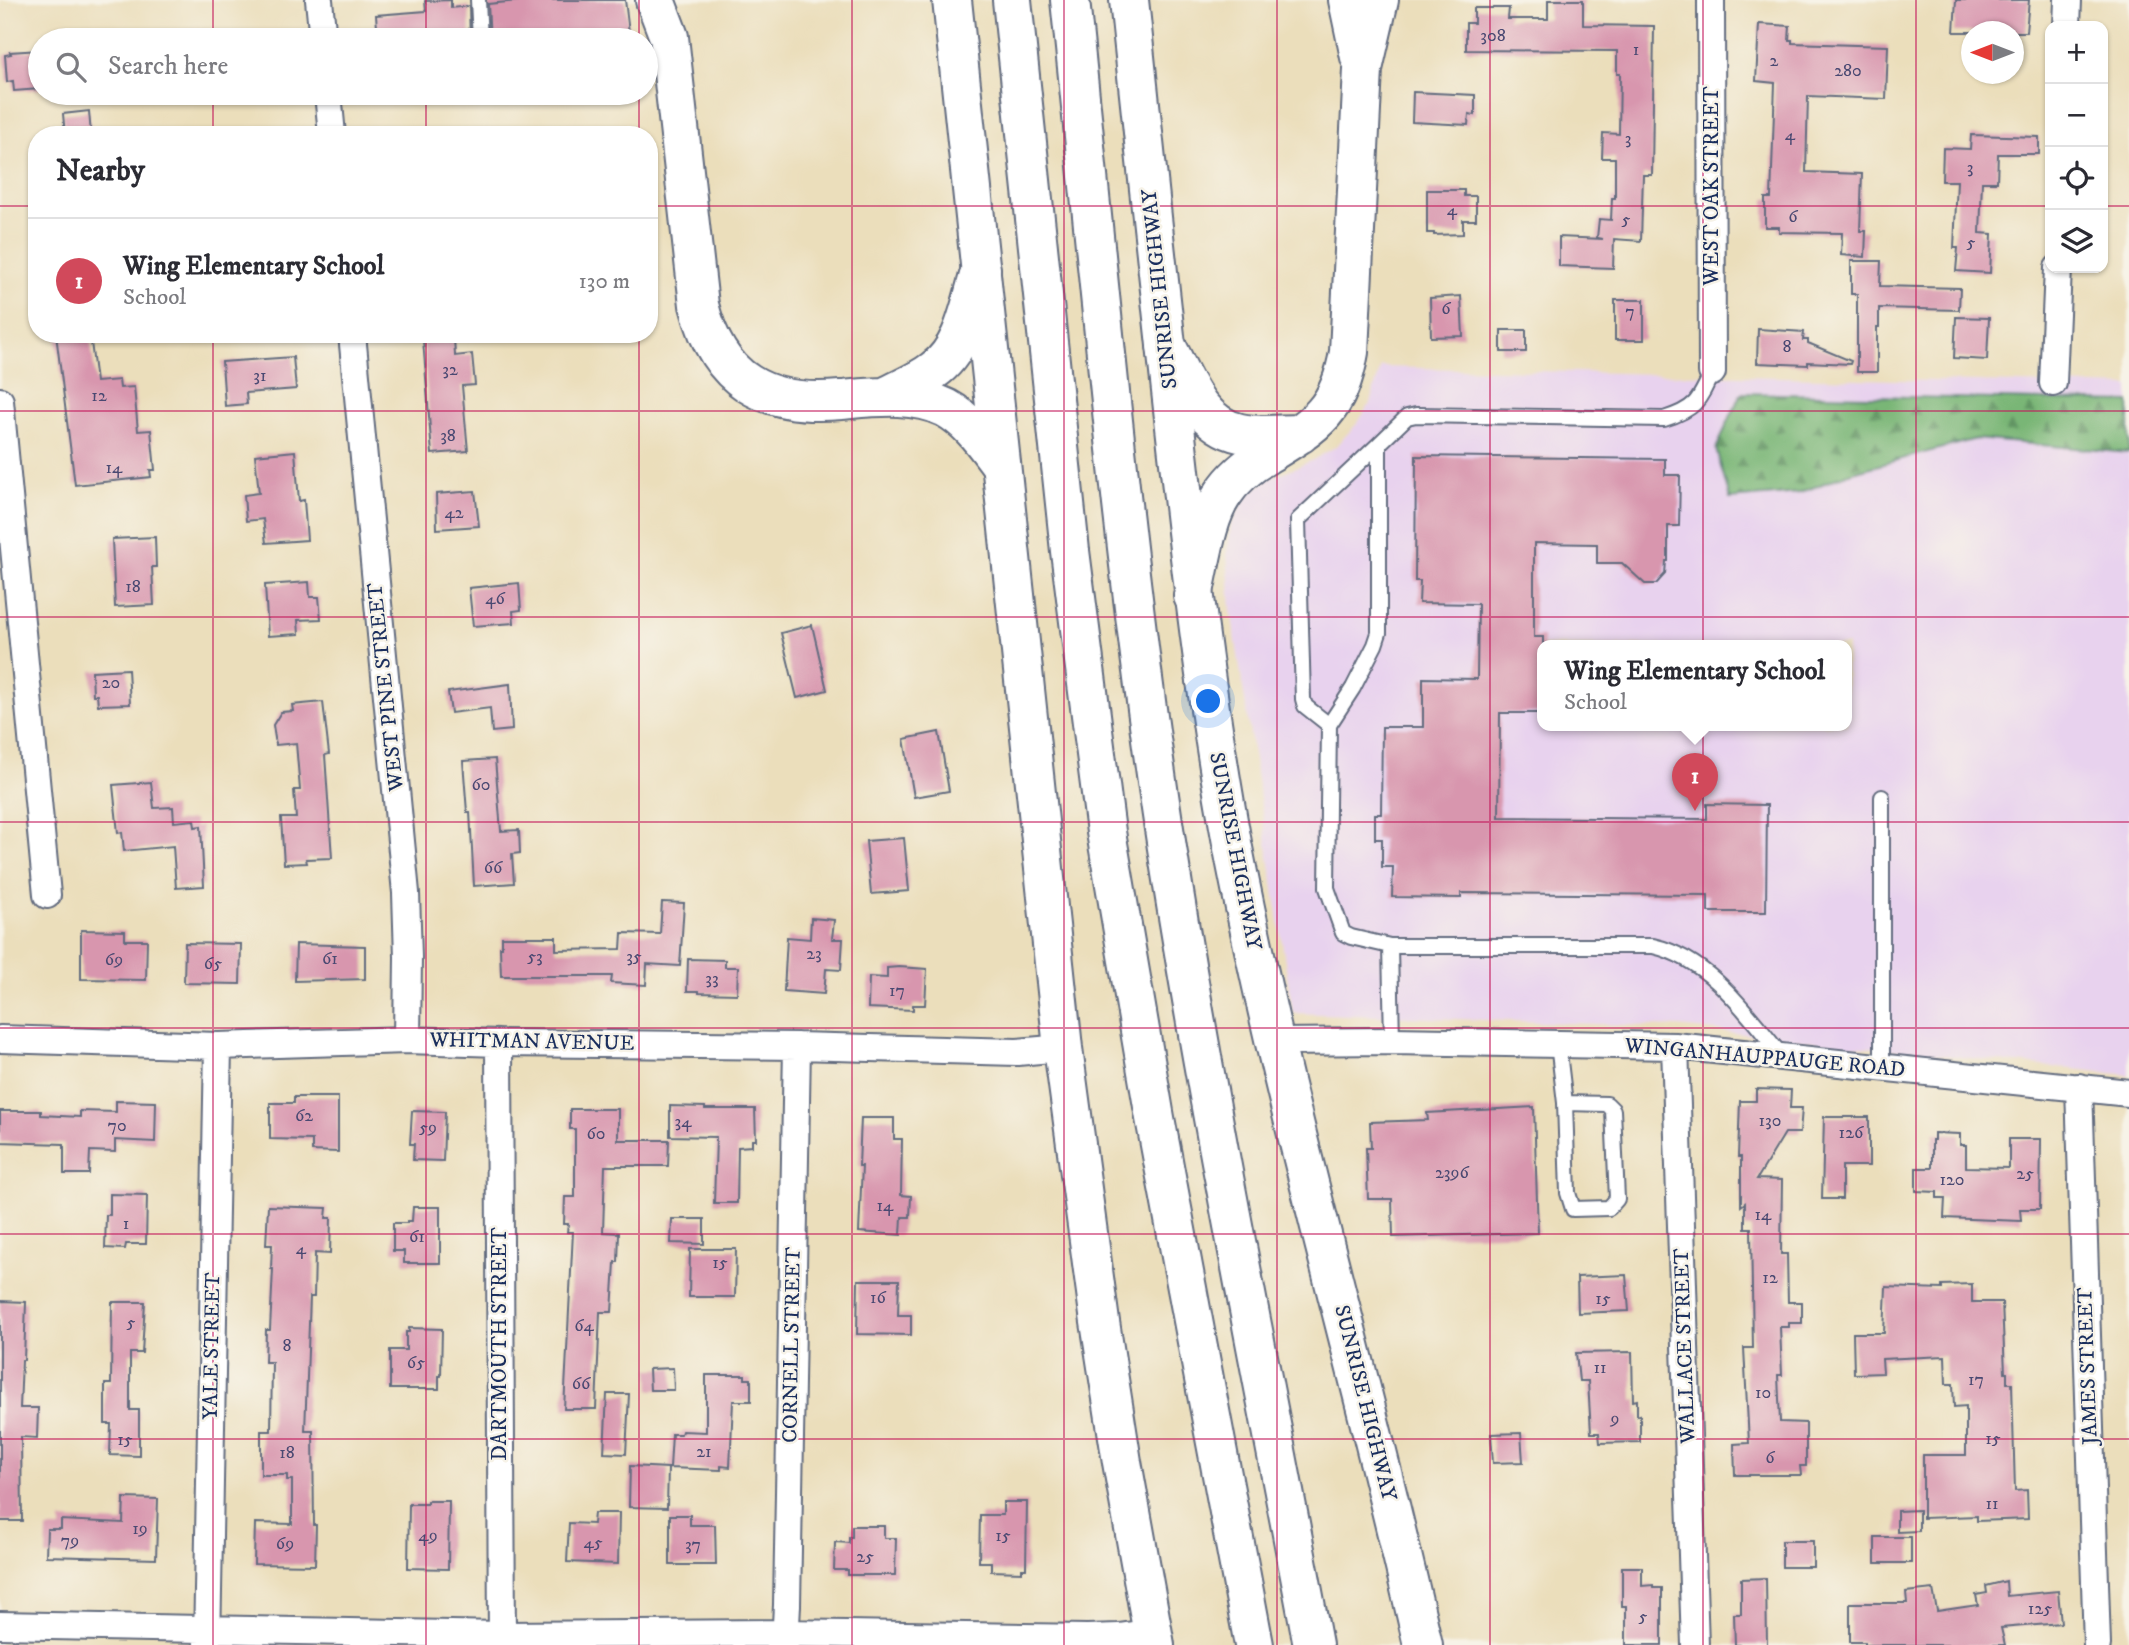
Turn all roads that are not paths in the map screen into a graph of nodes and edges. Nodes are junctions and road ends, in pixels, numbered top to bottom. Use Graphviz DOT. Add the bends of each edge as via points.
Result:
graph roads {
  1 [pos="319,0"];
  2 [pos="478,0"];
  3 [pos="655,0"];
  4 [pos="680,0"];
  5 [pos="952,0"];
  6 [pos="1012,0"];
  7 [pos="1070,0"];
  8 [pos="1129,0"];
  9 [pos="1348,0"];
  10 [pos="1379,0"];
  11 [pos="1711,0"];
  12 [pos="2068,0"];
  13 [pos="2067,21"];
  14 [pos="322,28"];
  15 [pos="479,28"];
  16 [pos="662,49"];
  17 [pos="1363,69"];
  18 [pos="329,105"];
  19 [pos="331,126"];
  20 [pos="981,269"];
  21 [pos="2058,273"];
  22 [pos="353,343"];
  23 [pos="1166,345"];
  24 [pos="1712,372"];
  25 [pos="2053,383"];
  26 [pos="887,396"];
  27 [pos="0,401"];
  28 [pos="1300,435"];
  29 [pos="1379,444"];
  30 [pos="1001,465"];
  31 [pos="1193,596"];
  32 [pos="1329,725"];
  33 [pos="1882,797"];
  34 [pos="47,895"];
  35 [pos="1390,946"];
  36 [pos="0,1039"];
  37 [pos="407,1040"];
  38 [pos="1392,1041"];
  39 [pos="1274,1042"];
  40 [pos="499,1043"];
  41 [pos="1558,1044"];
  42 [pos="218,1046"];
  43 [pos="797,1046"];
  44 [pos="1675,1046"];
  45 [pos="1063,1048"];
  46 [pos="1783,1058"];
  47 [pos="1882,1067"];
  48 [pos="2079,1087"];
  49 [pos="2129,1093"];
  50 [pos="1565,1103"];
  51 [pos="0,1626"];
  52 [pos="207,1638"];
  53 [pos="1154,1638"];
  54 [pos="785,1639"];
  55 [pos="502,1640"];
  56 [pos="1254,1645"];
  57 [pos="1313,1645"];
  58 [pos="1423,1645"];
  59 [pos="1695,1645"];
  60 [pos="2097,1645"];
  1 -- 14 [label="street"];
  2 -- 15 [label="lane"];
  3 -- 16 [label="main road"];
  4 -- 16 [label="main road"];
  5 -- 20 [label="main road"];
  6 -- 56 [label="main road" via="1070,551 1101,793 1155,1118"];
  7 -- 57 [label="main road" via="1126,537 1163,818 1208,1089"];
  8 -- 23 [label="main road, SUNRISE HIGHWAY"];
  9 -- 17 [label="main road"];
  10 -- 17 [label="main road"];
  11 -- 24 [label="street, WEST OAK STREET"];
  12 -- 13 [label="street"];
  16 -- 26 [label="main road" via="699,305 721,358 742,379 779,398 809,402"];
  17 -- 28 [label="main road" via="1346,367 1329,408"];
  18 -- 19 [label="street"];
  20 -- 26 [label="main road" via="962,333 947,359"];
  20 -- 30 [label="main road"];
  21 -- 25 [label="street"];
  22 -- 37 [label="street, WEST PINE STREET" via="406,893"];
  23 -- 28 [label="main road" via="1197,403 1216,423 1239,433"];
  23 -- 31 [label="main road, SUNRISE HIGHWAY"];
  24 -- 29 [label="lane" via="1692,408 1664,419 1416,415 1407,417"];
  26 -- 30 [label="main road" via="946,408 967,424"];
  27 -- 34 [label="street"];
  28 -- 31 [label="main road" via="1242,471 1223,493 1211,520"];
  29 -- 32 [label="lane" via="1379,633"];
  29 -- 32 [label="lane" via="1298,520 1303,699"];
  30 -- 45 [label="main road"];
  31 -- 39 [label="main road, SUNRISE HIGHWAY" via="1226,807"];
  32 -- 35 [label="lane" via="1327,888 1343,933"];
  33 -- 47 [label="lane"];
  35 -- 38 [label="lane"];
  35 -- 46 [label="lane" via="1653,946 1670,950 1729,991"];
  36 -- 42 [label="street, WHITMAN AVENUE"];
  37 -- 40 [label="street, WHITMAN AVENUE"];
  37 -- 42 [label="street, WHITMAN AVENUE"];
  38 -- 39 [label="street, WINGANHAUPPAUGE ROAD"];
  38 -- 41 [label="street, WINGANHAUPPAUGE ROAD"];
  39 -- 58 [label="main road, SUNRISE HIGHWAY"];
  40 -- 43 [label="street, WHITMAN AVENUE"];
  40 -- 55 [label="street, DARTMOUTH STREET"];
  41 -- 44 [label="street, WINGANHAUPPAUGE ROAD"];
  41 -- 50 [label="lane"];
  42 -- 52 [label="street, YALE STREET"];
  43 -- 45 [label="street, WHITMAN AVENUE" via="1017,1052"];
  43 -- 54 [label="street, CORNELL STREET"];
  44 -- 46 [label="street, WINGANHAUPPAUGE ROAD"];
  44 -- 59 [label="street, WALLACE STREET"];
  45 -- 53 [label="main road" via="1110,1391"];
  46 -- 47 [label="street, WINGANHAUPPAUGE ROAD"];
  47 -- 48 [label="street, WINGANHAUPPAUGE ROAD"];
  48 -- 49 [label="street, WINGANHAUPPAUGE ROAD"];
  48 -- 60 [label="street, JAMES STREET"];
  50 -- 50 [label="lane" via="1568,1193 1573,1209 1609,1208 1617,1199 1613,1110 1607,1104"];
  51 -- 52 [label="street"];
  52 -- 55 [label="street"];
  53 -- 54 [label="street"];
  54 -- 55 [label="street"];
}
